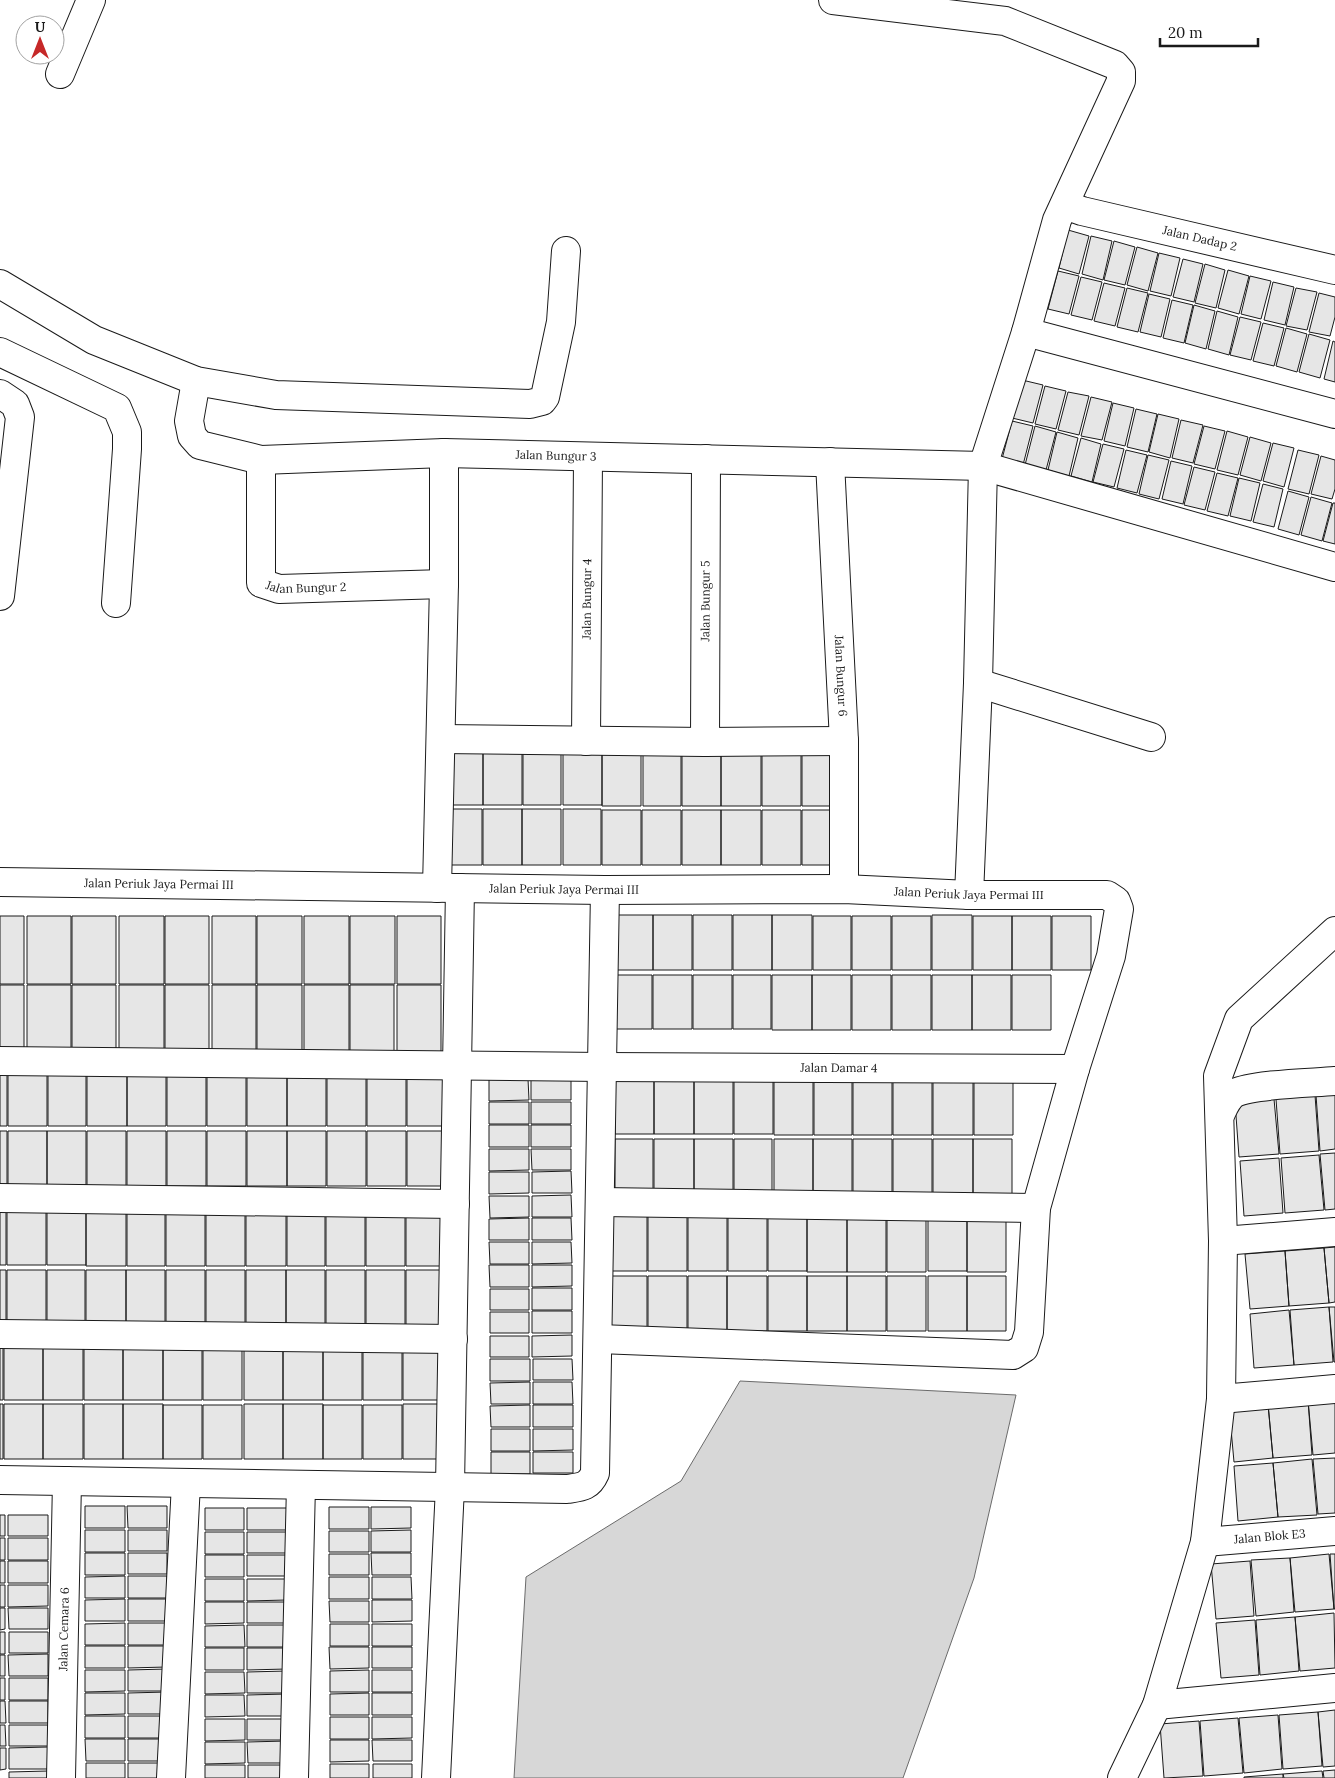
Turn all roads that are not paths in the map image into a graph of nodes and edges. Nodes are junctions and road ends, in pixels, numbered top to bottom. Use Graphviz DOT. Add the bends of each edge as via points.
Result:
graph roads {
  1 [pos="90,0"];
  2 [pos="833,0"];
  3 [pos="60,74"];
  4 [pos="1065,205"];
  5 [pos="566,251"];
  6 [pos="1335,270"];
  7 [pos="0,284"];
  8 [pos="1026,332"];
  9 [pos="0,352"];
  10 [pos="196,381"];
  11 [pos="0,394"];
  12 [pos="1335,414"];
  13 [pos="444,453"];
  14 [pos="588,456"];
  15 [pos="706,459"];
  16 [pos="261,460"];
  17 [pos="830,462"];
  18 [pos="983,466"];
  19 [pos="1335,567"];
  20 [pos="444,584"];
  21 [pos="0,596"];
  22 [pos="116,604"];
  23 [pos="978,683"];
  24 [pos="1151,737"];
  25 [pos="441,739"];
  26 [pos="586,741"];
  27 [pos="844,741"];
  28 [pos="705,742"];
  29 [pos="0,882"];
  30 [pos="449,888"];
  31 [pos="844,889"];
  32 [pos="606,890"];
  33 [pos="969,895"];
  34 [pos="1335,931"];
  35 [pos="0,1061"];
  36 [pos="457,1066"];
  37 [pos="603,1067"];
  38 [pos="1075,1069"];
  39 [pos="1335,1081"];
  40 [pos="1220,1115"];
  41 [pos="0,1198"];
  42 [pos="601,1202"];
  43 [pos="455,1204"];
  44 [pos="1036,1208"];
  45 [pos="1335,1232"];
  46 [pos="1223,1241"];
  47 [pos="0,1334"];
  48 [pos="453,1339"];
  49 [pos="599,1339"];
  50 [pos="1335,1389"];
  51 [pos="1221,1399"];
  52 [pos="0,1480"];
  53 [pos="67,1481"];
  54 [pos="186,1483"];
  55 [pos="301,1485"];
  56 [pos="450,1487"];
  57 [pos="1335,1532"];
  58 [pos="1205,1542"];
  59 [pos="1335,1688"];
  60 [pos="1157,1705"];
  61 [pos="61,1778"];
  62 [pos="171,1778"];
  63 [pos="294,1778"];
  64 [pos="436,1778"];
  65 [pos="1122,1778"];
  1 -- 3 [label="street"];
  2 -- 4 [label="street" via="1005,21 1115,65 1121,72 1121,80"];
  4 -- 6 [label="street, Jalan Dadap 2"];
  4 -- 8 [label="street"];
  5 -- 10 [label="street" via="561,322 545,397 537,403 276,395"];
  7 -- 10 [label="street" via="94,340"];
  8 -- 12 [label="street"];
  8 -- 18 [label="street"];
  9 -- 22 [label="street" via="117,408 124,423 127,449"];
  10 -- 16 [label="street, Jalan Bungur 3" via="189,421 192,436 200,445"];
  11 -- 21 [label="street" via="15,404 20,417"];
  13 -- 14 [label="street, Jalan Bungur 3"];
  13 -- 16 [label="street, Jalan Bungur 3"];
  13 -- 20 [label="street"];
  14 -- 15 [label="street, Jalan Bungur 3"];
  14 -- 26 [label="street, Jalan Bungur 4"];
  15 -- 17 [label="street, Jalan Bungur 3"];
  15 -- 28 [label="street, Jalan Bungur 5"];
  16 -- 20 [label="street, Jalan Bungur 2" via="261,582 279,589"];
  17 -- 18 [label="street, Jalan Bungur 3"];
  17 -- 27 [label="street, Jalan Bungur 6"];
  18 -- 19 [label="street, Jalan Bungur 3"];
  18 -- 23 [label="street"];
  20 -- 25 [label="street"];
  23 -- 24 [label="street"];
  23 -- 33 [label="street"];
  25 -- 26 [label="street"];
  25 -- 30 [label="street"];
  26 -- 28 [label="street"];
  27 -- 28 [label="street"];
  27 -- 31 [label="street, Jalan Bungur 6"];
  29 -- 30 [label="street, Jalan Periuk Jaya Permai III"];
  30 -- 32 [label="street, Jalan Periuk Jaya Permai III"];
  30 -- 36 [label="street"];
  31 -- 32 [label="street, Jalan Periuk Jaya Permai III"];
  31 -- 33 [label="street, Jalan Periuk Jaya Permai III"];
  32 -- 37 [label="street"];
  33 -- 38 [label="street, Jalan Periuk Jaya Permai III" via="1107,895 1116,901 1119,909 1111,956"];
  34 -- 40 [label="street" via="1239,1019 1218,1076"];
  35 -- 36 [label="street, Jalan Damar 4"];
  36 -- 37 [label="street, Jalan Damar 4"];
  36 -- 43 [label="street"];
  37 -- 38 [label="street, Jalan Damar 4"];
  37 -- 42 [label="street"];
  38 -- 44 [label="street"];
  39 -- 40 [label="street" via="1262,1087 1236,1093 1227,1101"];
  40 -- 46 [label="street"];
  41 -- 43 [label="street"];
  42 -- 44 [label="street"];
  42 -- 49 [label="street"];
  43 -- 48 [label="street"];
  44 -- 49 [label="street" via="1029,1332 1024,1348 1013,1355"];
  45 -- 46 [label="street"];
  46 -- 51 [label="street"];
  47 -- 48 [label="street"];
  48 -- 56 [label="street"];
  49 -- 56 [label="street" via="595,1473 592,1482 587,1486 567,1489"];
  50 -- 51 [label="street"];
  51 -- 58 [label="street"];
  52 -- 53 [label="street"];
  53 -- 54 [label="street"];
  53 -- 61 [label="street, Jalan Cemara 6"];
  54 -- 55 [label="street"];
  54 -- 62 [label="street"];
  55 -- 56 [label="street"];
  55 -- 63 [label="street"];
  56 -- 64 [label="street"];
  57 -- 58 [label="street, Jalan Blok E3"];
  58 -- 60 [label="street"];
  59 -- 60 [label="street"];
  60 -- 65 [label="street"];
}
